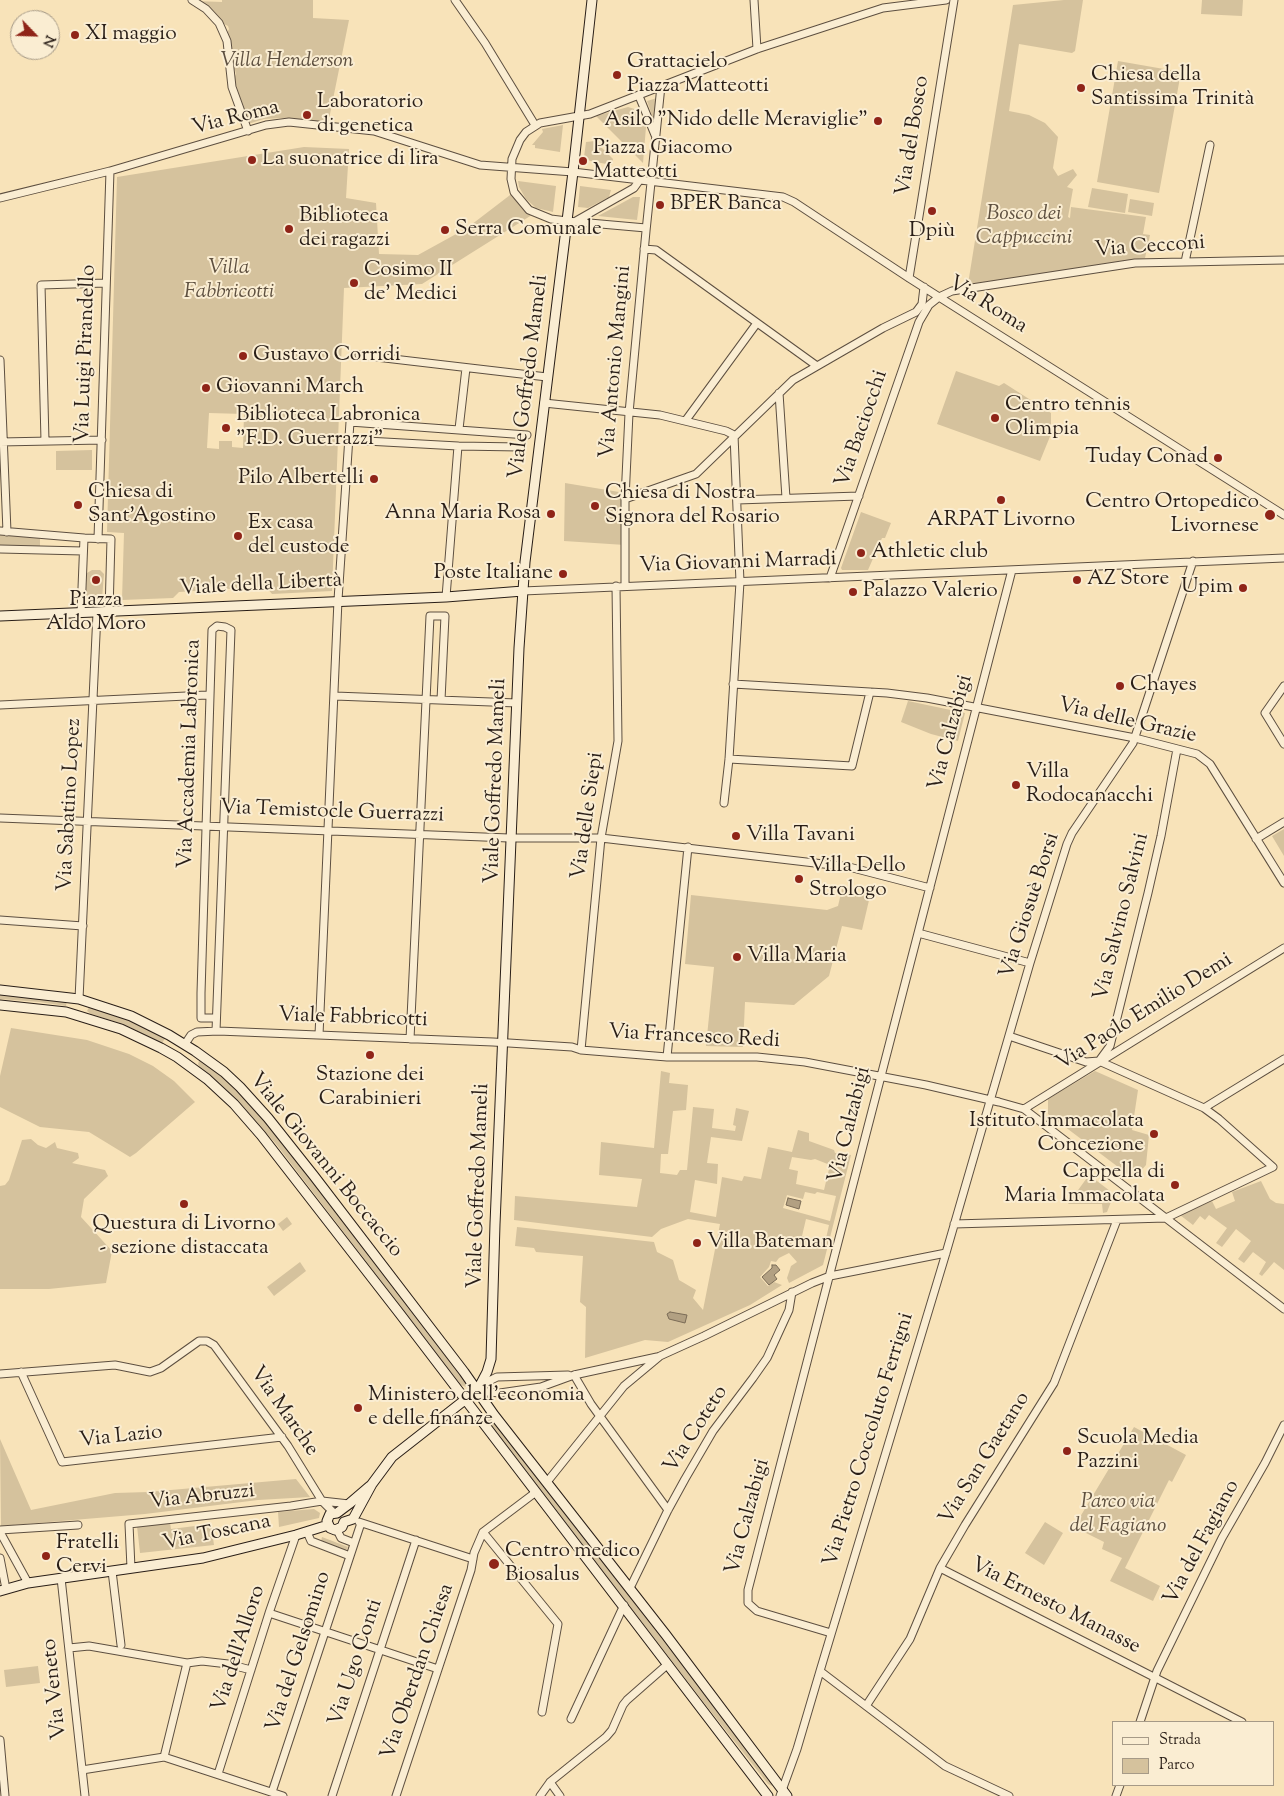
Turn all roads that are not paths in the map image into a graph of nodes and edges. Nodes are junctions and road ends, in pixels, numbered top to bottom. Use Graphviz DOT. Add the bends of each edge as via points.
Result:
graph roads {
  1 [pos="192,0"];
  2 [pos="455,0"];
  3 [pos="592,0"];
  4 [pos="754,0"];
  5 [pos="946,0"];
  6 [pos="954,0"];
  7 [pos="757,49"];
  8 [pos="662,86"];
  9 [pos="639,96"];
  10 [pos="579,116"];
  11 [pos="535,126"];
  12 [pos="248,131"];
  13 [pos="656,137"];
  14 [pos="1210,145"];
  15 [pos="510,167"];
  16 [pos="110,171"];
  17 [pos="573,172"];
  18 [pos="638,181"];
  19 [pos="651,182"];
  20 [pos="0,198"];
  21 [pos="571,221"];
  22 [pos="646,229"];
  23 [pos="644,249"];
  24 [pos="1284,260"];
  25 [pos="1185,262"];
  26 [pos="909,278"];
  27 [pos="106,283"];
  28 [pos="924,287"];
  29 [pos="958,296"];
  30 [pos="939,297"];
  31 [pos="960,309"];
  32 [pos="908,316"];
  33 [pos="919,322"];
  34 [pos="757,323"];
  35 [pos="359,355"];
  36 [pos="0,360"];
  37 [pos="817,366"];
  38 [pos="466,368"];
  39 [pos="547,377"];
  40 [pos="779,393"];
  41 [pos="544,403"];
  42 [pos="629,412"];
  43 [pos="686,420"];
  44 [pos="459,430"];
  45 [pos="527,435"];
  46 [pos="734,435"];
  47 [pos="102,440"];
  48 [pos="348,440"];
  49 [pos="45,441"];
  50 [pos="2,442"];
  51 [pos="458,446"];
  52 [pos="520,447"];
  53 [pos="858,496"];
  54 [pos="786,498"];
  55 [pos="625,499"];
  56 [pos="737,500"];
  57 [pos="1284,515"];
  58 [pos="3,531"];
  59 [pos="84,538"];
  60 [pos="98,538"];
  61 [pos="0,549"];
  62 [pos="83,551"];
  63 [pos="1284,558"];
  64 [pos="1193,562"];
  65 [pos="1012,570"];
  66 [pos="830,578"];
  67 [pos="740,582"];
  68 [pos="616,586"];
  69 [pos="625,586"];
  70 [pos="523,591"];
  71 [pos="446,597"];
  72 [pos="338,600"];
  73 [pos="109,612"];
  74 [pos="81,613"];
  75 [pos="97,613"];
  76 [pos="0,616"];
  77 [pos="733,684"];
  78 [pos="1284,686"];
  79 [pos="870,692"];
  80 [pos="207,695"];
  81 [pos="334,696"];
  82 [pos="426,700"];
  83 [pos="442,700"];
  84 [pos="94,701"];
  85 [pos="517,703"];
  86 [pos="0,705"];
  87 [pos="977,708"];
  88 [pos="1135,738"];
  89 [pos="1284,744"];
  90 [pos="1177,748"];
  91 [pos="729,758"];
  92 [pos="724,803"];
  93 [pos="0,818"];
  94 [pos="87,822"];
  95 [pos="1284,822"];
  96 [pos="206,826"];
  97 [pos="224,827"];
  98 [pos="328,831"];
  99 [pos="419,834"];
  100 [pos="512,838"];
  101 [pos="601,838"];
  102 [pos="1256,839"];
  103 [pos="688,847"];
  104 [pos="1284,883"];
  105 [pos="930,888"];
  106 [pos="0,920"];
  107 [pos="83,926"];
  108 [pos="918,933"];
  109 [pos="1284,948"];
  110 [pos="1030,963"];
  111 [pos="0,990"];
  112 [pos="79,999"];
  113 [pos="0,1005"];
  114 [pos="76,1014"];
  115 [pos="201,1018"];
  116 [pos="216,1018"];
  117 [pos="201,1031"];
  118 [pos="216,1031"];
  119 [pos="319,1036"];
  120 [pos="1009,1036"];
  121 [pos="410,1039"];
  122 [pos="504,1043"];
  123 [pos="185,1044"];
  124 [pos="580,1050"];
  125 [pos="177,1057"];
  126 [pos="667,1057"];
  127 [pos="1284,1059"];
  128 [pos="1099,1061"];
  129 [pos="882,1077"];
  130 [pos="990,1100"];
  131 [pos="1204,1108"];
  132 [pos="1024,1109"];
  133 [pos="1166,1218"];
  134 [pos="1117,1220"];
  135 [pos="954,1224"];
  136 [pos="946,1252"];
  137 [pos="830,1276"];
  138 [pos="792,1292"];
  139 [pos="1284,1309"];
  140 [pos="660,1356"];
  141 [pos="22,1372"];
  142 [pos="0,1374"];
  143 [pos="574,1375"];
  144 [pos="477,1391"];
  145 [pos="466,1400"];
  146 [pos="599,1416"];
  147 [pos="1284,1425"];
  148 [pos="282,1437"];
  149 [pos="547,1482"];
  150 [pos="372,1484"];
  151 [pos="536,1492"];
  152 [pos="322,1501"];
  153 [pos="349,1504"];
  154 [pos="668,1510"];
  155 [pos="336,1513"];
  156 [pos="353,1522"];
  157 [pos="78,1525"];
  158 [pos="328,1525"];
  159 [pos="337,1530"];
  160 [pos="0,1531"];
  161 [pos="307,1532"];
  162 [pos="483,1532"];
  163 [pos="296,1535"];
  164 [pos="416,1540"];
  165 [pos="354,1543"];
  166 [pos="350,1556"];
  167 [pos="0,1558"];
  168 [pos="473,1559"];
  169 [pos="131,1568"];
  170 [pos="940,1568"];
  171 [pos="112,1571"];
  172 [pos="61,1578"];
  173 [pos="28,1583"];
  174 [pos="630,1588"];
  175 [pos="3,1590"];
  176 [pos="624,1606"];
  177 [pos="269,1613"];
  178 [pos="326,1631"];
  179 [pos="831,1633"];
  180 [pos="121,1645"];
  181 [pos="69,1648"];
  182 [pos="380,1649"];
  183 [pos="187,1664"];
  184 [pos="668,1664"];
  185 [pos="438,1669"];
  186 [pos="251,1670"];
  187 [pos="820,1671"];
  188 [pos="1154,1677"];
  189 [pos="866,1706"];
  190 [pos="542,1712"];
  191 [pos="572,1719"];
  192 [pos="1140,1721"];
  193 [pos="1240,1721"];
  194 [pos="0,1740"];
  195 [pos="0,1748"];
  196 [pos="164,1757"];
  197 [pos="82,1770"];
  198 [pos="218,1774"];
  199 [pos="550,1782"];
  200 [pos="272,1792"];
  201 [pos="783,1794"];
  202 [pos="5,1796"];
  203 [pos="85,1796"];
  204 [pos="283,1796"];
  205 [pos="332,1796"];
  206 [pos="396,1796"];
  207 [pos="540,1796"];
  208 [pos="560,1796"];
  209 [pos="768,1796"];
  210 [pos="1009,1796"];
  1 -- 12 [label="street" via="219,23 227,41 232,87"];
  2 -- 11 [label="street"];
  3 -- 10 [label="street, Viale Goffredo Mameli"];
  4 -- 7 [label="street"];
  5 -- 7 [label="street" via="883,8"];
  6 -- 26 [label="street, Via del Bosco"];
  7 -- 8 [label="street"];
  8 -- 9 [label="street"];
  8 -- 13 [label="street"];
  9 -- 10 [label="street"];
  9 -- 13 [label="street"];
  10 -- 11 [label="street"];
  10 -- 17 [label="street, Viale Goffredo Mameli"];
  11 -- 15 [label="street" via="520,140"];
  12 -- 15 [label="street, Via Roma" via="290,122 374,131 474,163"];
  12 -- 16 [label="street, Via Roma"];
  13 -- 19 [label="street"];
  14 -- 25 [label="street"];
  15 -- 17 [label="street"];
  15 -- 21 [label="street" via="514,192 529,210 542,216"];
  16 -- 20 [label="street, Via Roma"];
  16 -- 27 [label="street, Via Luigi Pirandello"];
  17 -- 18 [label="street"];
  17 -- 21 [label="street, Viale Goffredo Mameli"];
  18 -- 19 [label="street"];
  18 -- 21 [label="street" via="634,188"];
  19 -- 22 [label="street"];
  19 -- 26 [label="street, Via Roma" via="788,199"];
  21 -- 22 [label="street"];
  21 -- 39 [label="street, Viale Goffredo Mameli"];
  22 -- 23 [label="street, Via Antonio Mangini"];
  23 -- 34 [label="street" via="656,250"];
  23 -- 42 [label="street, Via Antonio Mangini"];
  24 -- 25 [label="street, Via Cecconi"];
  25 -- 29 [label="street, Via Cecconi" via="1135,263"];
  26 -- 28 [label="street, Via Roma"];
  27 -- 47 [label="street, Via Luigi Pirandello"];
  27 -- 49 [label="street" via="41,285"];
  28 -- 30 [label="street, Via Roma"];
  28 -- 32 [label="street" via="921,306"];
  29 -- 30 [label="street, Via Cecconi" via="948,292"];
  29 -- 31 [label="street"];
  30 -- 31 [label="street, Via Roma"];
  30 -- 33 [label="street, Via Baciocchi" via="929,305"];
  31 -- 57 [label="street, Via Roma"];
  32 -- 33 [label="street"];
  32 -- 37 [label="street"];
  33 -- 53 [label="street, Via Baciocchi"];
  34 -- 37 [label="street"];
  34 -- 43 [label="street"];
  35 -- 38 [label="street"];
  36 -- 50 [label="street"];
  37 -- 40 [label="street"];
  38 -- 39 [label="street"];
  38 -- 44 [label="street"];
  39 -- 41 [label="street, Viale Goffredo Mameli"];
  40 -- 46 [label="street"];
  40 -- 54 [label="street"];
  41 -- 42 [label="street"];
  41 -- 70 [label="street, Viale Goffredo Mameli"];
  42 -- 43 [label="street"];
  42 -- 55 [label="street, Via Antonio Mangini"];
  43 -- 46 [label="street"];
  44 -- 45 [label="street"];
  44 -- 48 [label="street" via="350,422"];
  46 -- 55 [label="street" via="696,474"];
  46 -- 56 [label="street"];
  47 -- 49 [label="street"];
  47 -- 60 [label="street, Via Luigi Pirandello"];
  48 -- 51 [label="street"];
  48 -- 72 [label="street"];
  49 -- 50 [label="street"];
  50 -- 58 [label="street"];
  51 -- 52 [label="street"];
  51 -- 71 [label="street"];
  53 -- 54 [label="street"];
  53 -- 66 [label="street, Via Baciocchi"];
  54 -- 56 [label="street"];
  55 -- 69 [label="street, Via Antonio Mangini"];
  56 -- 67 [label="street"];
  58 -- 59 [label="street"];
  59 -- 60 [label="street"];
  59 -- 62 [label="street"];
  60 -- 73 [label="street" via="111,539"];
  61 -- 62 [label="street"];
  62 -- 74 [label="street"];
  63 -- 64 [label="street, Via Giovanni Marradi"];
  64 -- 65 [label="street, Via Giovanni Marradi"];
  64 -- 88 [label="street, Via Giosuè Borsi"];
  65 -- 66 [label="street, Via Giovanni Marradi"];
  65 -- 87 [label="street, Via Calzabigi"];
  66 -- 67 [label="street, Via Giovanni Marradi"];
  67 -- 69 [label="street, Via Giovanni Marradi"];
  67 -- 77 [label="street"];
  68 -- 69 [label="street, Via Giovanni Marradi"];
  68 -- 70 [label="street, Via Giovanni Marradi"];
  68 -- 101 [label="street, Via delle Siepi" via="619,732"];
  70 -- 71 [label="street, Viale della Libertà"];
  70 -- 85 [label="street, Viale Goffredo Mameli"];
  71 -- 72 [label="street, Viale della Libertà"];
  72 -- 73 [label="street, Viale della Libertà"];
  72 -- 81 [label="street"];
  73 -- 75 [label="street, Viale della Libertà"];
  74 -- 75 [label="street, Viale della Libertà"];
  74 -- 76 [label="street, Viale della Libertà"];
  75 -- 84 [label="street, Via Sabatino Lopez"];
  77 -- 79 [label="street, Via delle Grazie"];
  77 -- 91 [label="street"];
  78 -- 89 [label="street" via="1265,713"];
  79 -- 87 [label="street, Via delle Grazie"];
  79 -- 91 [label="street" via="852,766"];
  80 -- 84 [label="street"];
  81 -- 82 [label="street"];
  81 -- 98 [label="street"];
  82 -- 83 [label="street"];
  82 -- 83 [label="street" via="430,616 445,616"];
  82 -- 99 [label="street"];
  83 -- 85 [label="street"];
  84 -- 86 [label="street"];
  84 -- 94 [label="street, Via Sabatino Lopez"];
  85 -- 100 [label="street, Viale Goffredo Mameli"];
  87 -- 88 [label="street, Via delle Grazie"];
  87 -- 105 [label="street, Via Calzabigi"];
  88 -- 90 [label="street, Via delle Grazie"];
  88 -- 110 [label="street, Via Giosuè Borsi" via="1072,833"];
  90 -- 102 [label="street, Via delle Grazie" via="1197,754 1210,764"];
  90 -- 128 [label="street, Via Salvino Salvini" via="1161,836 1110,1046"];
  91 -- 92 [label="street"];
  93 -- 94 [label="street, Via Temistocle Guerrazzi"];
  94 -- 96 [label="street, Via Temistocle Guerrazzi"];
  94 -- 107 [label="street, Via Sabatino Lopez"];
  95 -- 102 [label="street"];
  96 -- 97 [label="street, Via Temistocle Guerrazzi"];
  96 -- 97 [label="street, Via Accademia Labronica" via="212,630 217,626 232,630"];
  96 -- 115 [label="street, Via Accademia Labronica"];
  97 -- 98 [label="street, Via Temistocle Guerrazzi"];
  97 -- 116 [label="street, Via Accademia Labronica"];
  98 -- 99 [label="street, Via Temistocle Guerrazzi"];
  98 -- 119 [label="street"];
  99 -- 100 [label="street, Via Temistocle Guerrazzi"];
  99 -- 121 [label="street"];
  100 -- 101 [label="street, Via Temistocle Guerrazzi"];
  100 -- 122 [label="street, Viale Goffredo Mameli"];
  101 -- 103 [label="street, Via Temistocle Guerrazzi"];
  101 -- 124 [label="street, Via delle Siepi"];
  102 -- 104 [label="street, Via delle Grazie"];
  103 -- 105 [label="street, Via Temistocle Guerrazzi" via="854,868"];
  103 -- 126 [label="street"];
  105 -- 108 [label="street, Via Calzabigi"];
  106 -- 107 [label="street"];
  107 -- 112 [label="street, Via Sabatino Lopez"];
  108 -- 110 [label="street"];
  108 -- 129 [label="street, Via Calzabigi"];
  109 -- 128 [label="street, Via Paolo Emilio Demi"];
  110 -- 120 [label="street, Via Giosuè Borsi"];
  111 -- 112 [label="street, Viale Giovanni Boccaccio"];
  112 -- 114 [label="street"];
  112 -- 123 [label="street, Viale Giovanni Boccaccio" via="136,1018"];
  113 -- 114 [label="street, Viale Giovanni Boccaccio"];
  114 -- 125 [label="street, Viale Giovanni Boccaccio" via="121,1028"];
  115 -- 116 [label="street"];
  115 -- 117 [label="street, Via Accademia Labronica"];
  116 -- 118 [label="street, Via Accademia Labronica"];
  117 -- 118 [label="street, Viale Fabbricotti"];
  117 -- 123 [label="street" via="191,1035"];
  118 -- 119 [label="street, Viale Fabbricotti"];
  119 -- 121 [label="street, Viale Fabbricotti"];
  120 -- 128 [label="street" via="1086,1062"];
  120 -- 130 [label="street, Via Giosuè Borsi"];
  121 -- 122 [label="street, Viale Fabbricotti"];
  122 -- 124 [label="street, Via Francesco Redi"];
  122 -- 144 [label="street, Viale Goffredo Mameli" via="491,1359"];
  123 -- 125 [label="street"];
  123 -- 144 [label="street, Viale Giovanni Boccaccio" via="224,1072 268,1118"];
  124 -- 126 [label="street, Via Francesco Redi"];
  125 -- 145 [label="street, Viale Giovanni Boccaccio" via="216,1086 248,1119"];
  126 -- 129 [label="street, Via Francesco Redi" via="786,1059"];
  127 -- 131 [label="street"];
  128 -- 131 [label="street"];
  128 -- 132 [label="street, Via Paolo Emilio Demi"];
  129 -- 130 [label="street, Via Francesco Redi"];
  129 -- 137 [label="street, Via Calzabigi"];
  130 -- 132 [label="street, Via Francesco Redi"];
  130 -- 135 [label="street, Via Pietro Coccoluto Ferrigni"];
  131 -- 133 [label="street" via="1273,1166"];
  132 -- 133 [label="street"];
  133 -- 134 [label="street"];
  133 -- 139 [label="street"];
  134 -- 135 [label="street"];
  134 -- 170 [label="street, Via San Gaetano" via="1054,1383"];
  135 -- 136 [label="street, Via Pietro Coccoluto Ferrigni"];
  136 -- 137 [label="street"];
  136 -- 179 [label="street, Via Pietro Coccoluto Ferrigni"];
  137 -- 138 [label="street"];
  137 -- 179 [label="street, Via Calzabigi" via="747,1597 757,1611"];
  138 -- 140 [label="street"];
  138 -- 154 [label="street, Via Coteto" via="789,1310 767,1358 713,1431"];
  140 -- 143 [label="street"];
  140 -- 146 [label="street" via="631,1379"];
  141 -- 142 [label="street"];
  141 -- 148 [label="street, Via Marche" via="115,1365 150,1372 202,1340 207,1341 214,1345"];
  141 -- 148 [label="street, Via Lazio" via="62,1462"];
  143 -- 144 [label="street" via="541,1387 492,1393"];
  143 -- 144 [label="street" via="502,1376 492,1379"];
  143 -- 146 [label="street"];
  144 -- 145 [label="street"];
  144 -- 149 [label="street, Viale Giovanni Boccaccio"];
  145 -- 150 [label="street" via="392,1457"];
  145 -- 151 [label="street, Viale Giovanni Boccaccio"];
  146 -- 149 [label="street"];
  146 -- 154 [label="street"];
  147 -- 188 [label="street, Via del Fagiano" via="1222,1538"];
  148 -- 152 [label="street, Via Marche"];
  149 -- 174 [label="street, Viale Giovanni Boccaccio"];
  150 -- 153 [label="street"];
  150 -- 156 [label="street"];
  151 -- 162 [label="street"];
  151 -- 176 [label="street, Viale Giovanni Boccaccio"];
  152 -- 153 [label="street"];
  152 -- 155 [label="street, Via Marche"];
  152 -- 169 [label="street, Via Abruzzi" via="129,1524"];
  153 -- 155 [label="street"];
  154 -- 174 [label="street, Via Coteto"];
  155 -- 156 [label="street"];
  155 -- 158 [label="street" via="328,1518"];
  156 -- 159 [label="street"];
  156 -- 164 [label="street"];
  156 -- 165 [label="street, Via del Gelsomino"];
  157 -- 160 [label="street"];
  158 -- 159 [label="street"];
  158 -- 161 [label="street, Via Toscana"];
  159 -- 165 [label="street" via="341,1538"];
  160 -- 173 [label="street"];
  161 -- 163 [label="street, Via Toscana"];
  161 -- 166 [label="street" via="311,1541"];
  162 -- 168 [label="street, Via Oberdan Chiesa"];
  162 -- 190 [label="street" via="558,1624"];
  163 -- 169 [label="street, Via Toscana" via="203,1558"];
  163 -- 177 [label="street, Via dell'Alloro"];
  164 -- 168 [label="street"];
  164 -- 182 [label="street, Via Ugo Conti"];
  165 -- 166 [label="street, Via del Gelsomino"];
  166 -- 178 [label="street, Via del Gelsomino"];
  167 -- 175 [label="street"];
  168 -- 185 [label="street, Via Oberdan Chiesa"];
  169 -- 171 [label="street, Via Toscana"];
  170 -- 188 [label="street, Via Ernesto Manasse"];
  170 -- 189 [label="street, Via San Gaetano" via="910,1639"];
  171 -- 172 [label="street, Via Toscana"];
  171 -- 180 [label="street"];
  172 -- 173 [label="street, Via Toscana"];
  172 -- 181 [label="street, Via Veneto"];
  173 -- 175 [label="street, Via Toscana"];
  174 -- 201 [label="street, Viale Giovanni Boccaccio"];
  176 -- 184 [label="street, Viale Giovanni Boccaccio"];
  176 -- 191 [label="street"];
  177 -- 178 [label="street"];
  177 -- 186 [label="street, Via dell'Alloro"];
  178 -- 182 [label="street"];
  178 -- 200 [label="street, Via del Gelsomino"];
  179 -- 187 [label="street, Via Pietro Coccoluto Ferrigni"];
  181 -- 183 [label="street" via="89,1646"];
  181 -- 197 [label="street, Via Veneto"];
  182 -- 185 [label="street"];
  182 -- 205 [label="street, Via Ugo Conti"];
  183 -- 186 [label="street" via="202,1661"];
  183 -- 196 [label="street"];
  184 -- 199 [label="street" via="627,1700 606,1738"];
  184 -- 209 [label="street, Viale Giovanni Boccaccio"];
  185 -- 206 [label="street, Via Oberdan Chiesa"];
  186 -- 198 [label="street, Via dell'Alloro"];
  187 -- 189 [label="street"];
  187 -- 201 [label="street, Via Pietro Coccoluto Ferrigni"];
  188 -- 192 [label="street, Via del Fagiano"];
  188 -- 193 [label="street"];
  189 -- 210 [label="street" via="945,1766"];
  194 -- 195 [label="street"];
  195 -- 202 [label="street"];
  196 -- 197 [label="street"];
  196 -- 198 [label="street"];
  197 -- 203 [label="street, Via Veneto"];
  198 -- 200 [label="street"];
  199 -- 207 [label="street"];
  199 -- 208 [label="street"];
  200 -- 204 [label="street"];
}
